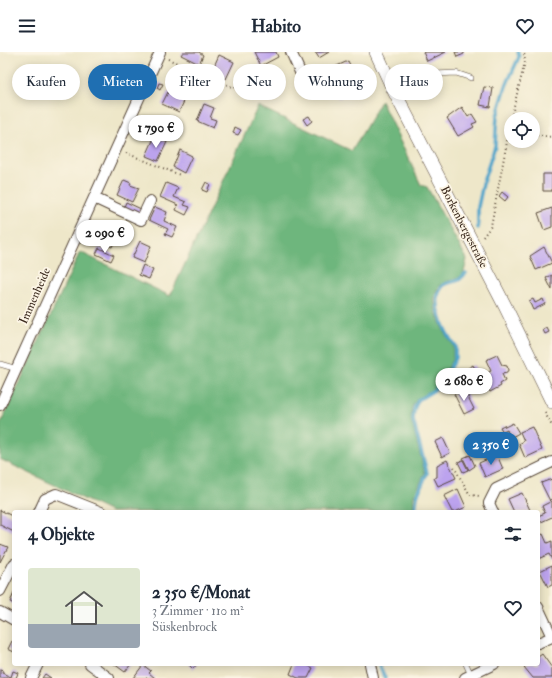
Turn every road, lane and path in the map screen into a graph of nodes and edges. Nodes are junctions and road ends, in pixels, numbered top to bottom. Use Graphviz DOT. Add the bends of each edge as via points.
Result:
graph roads {
  1 [pos="291,52"];
  2 [pos="376,52"];
  3 [pos="524,52"];
  4 [pos="160,54"];
  5 [pos="182,64"];
  6 [pos="296,64"];
  7 [pos="385,72"];
  8 [pos="443,74"];
  9 [pos="470,78"];
  10 [pos="399,100"];
  11 [pos="514,112"];
  12 [pos="540,136"];
  13 [pos="552,137"];
  14 [pos="507,148"];
  15 [pos="116,150"];
  16 [pos="180,176"];
  17 [pos="94,198"];
  18 [pos="150,201"];
  19 [pos="475,248"];
  20 [pos="0,364"];
  21 [pos="16,369"];
  22 [pos="552,402"];
  23 [pos="0,405"];
  24 [pos="552,462"];
  25 [pos="454,467"];
  26 [pos="492,497"];
  27 [pos="40,510"];
  28 [pos="96,510"];
  29 [pos="492,510"];
  30 [pos="12,568"];
  31 [pos="0,591"];
  32 [pos="540,611"];
  33 [pos="0,612"];
  34 [pos="12,619"];
  35 [pos="552,637"];
  36 [pos="540,642"];
  37 [pos="37,666"];
  38 [pos="93,666"];
  39 [pos="370,666"];
  40 [pos="466,666"];
  41 [pos="490,666"];
  42 [pos="468,676"];
  43 [pos="31,678"];
  44 [pos="109,678"];
  45 [pos="373,678"];
  1 -- 6 [label="street"];
  2 -- 7 [label="street, Borkenbergestraße"];
  3 -- 11 [label="path" via="525,62"];
  4 -- 5 [label="path"];
  4 -- 15 [label="street, Immenheide"];
  8 -- 9 [label="lane" via="456,73"];
  10 -- 19 [label="street, Borkenbergestraße"];
  12 -- 13 [label="path"];
  14 -- 19 [label="path" via="491,226"];
  15 -- 16 [label="path"];
  15 -- 17 [label="street, Immenheide"];
  17 -- 18 [label="street" via="141,220"];
  17 -- 21 [label="street, Immenheide"];
  19 -- 22 [label="street, Borkenbergestraße"];
  20 -- 21 [label="lane"];
  21 -- 23 [label="street, Immenheide"];
  24 -- 26 [label="street" via="496,489"];
  25 -- 26 [label="path" via="470,494"];
  26 -- 29 [label="street" via="489,503"];
  27 -- 28 [label="street" via="45,499 56,494"];
  30 -- 31 [label="street"];
  32 -- 35 [label="street"];
  33 -- 34 [label="street"];
  35 -- 36 [label="street"];
  37 -- 43 [label="street"];
  38 -- 44 [label="street"];
  39 -- 45 [label="street"];
  40 -- 42 [label="lane"];
  41 -- 42 [label="street"];
}
